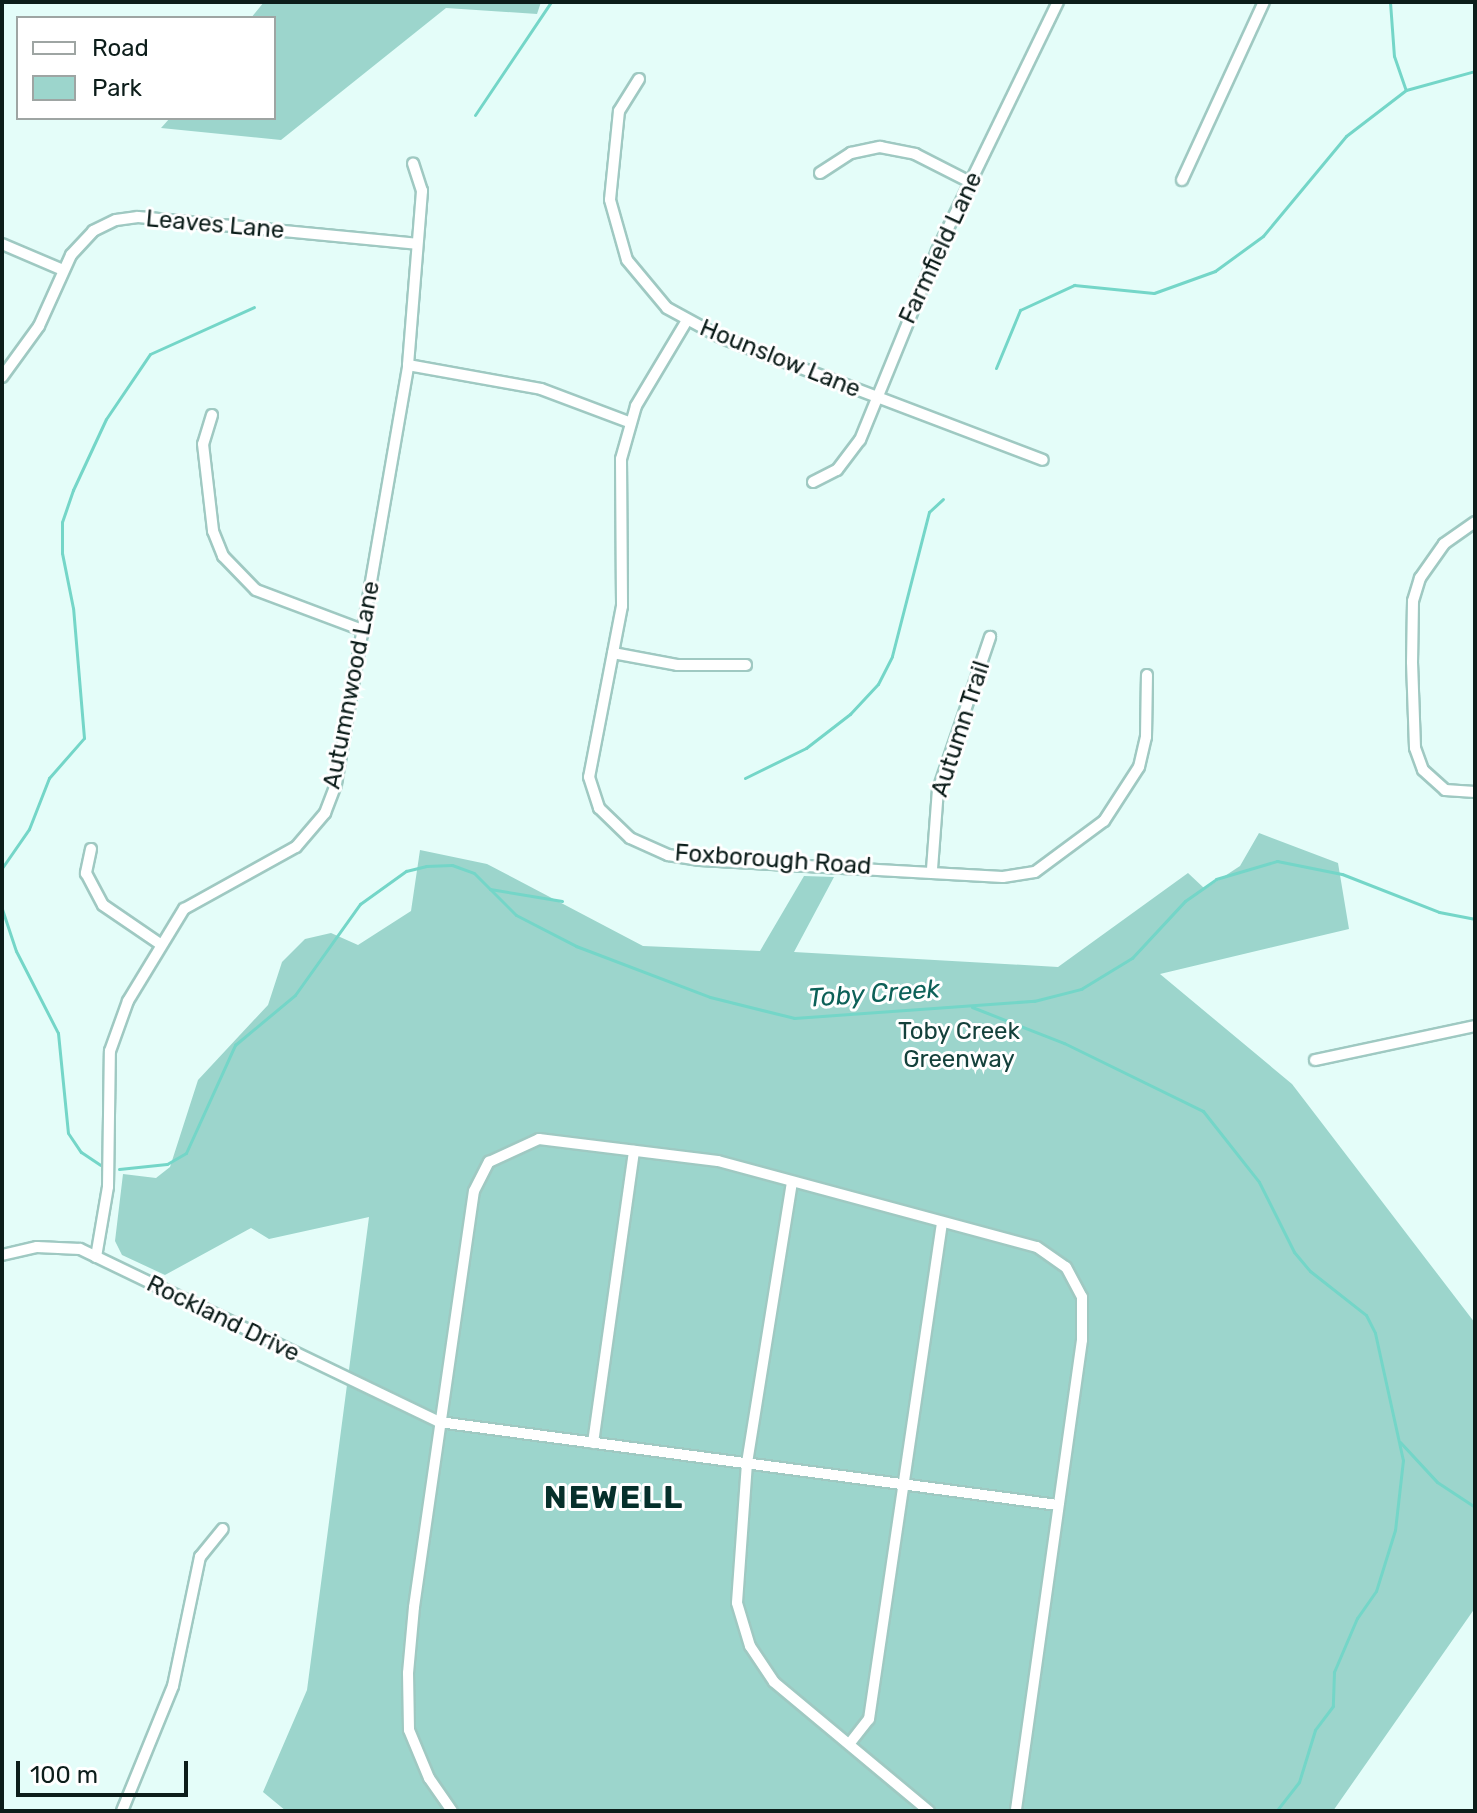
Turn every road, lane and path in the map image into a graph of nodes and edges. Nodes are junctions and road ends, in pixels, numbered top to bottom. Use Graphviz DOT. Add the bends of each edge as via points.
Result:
graph roads {
  1 [pos="1058,2"];
  2 [pos="1264,2"];
  3 [pos="639,79"];
  4 [pos="413,163"];
  5 [pos="820,173"];
  6 [pos="1182,180"];
  7 [pos="970,182"];
  8 [pos="2,244"];
  9 [pos="417,244"];
  10 [pos="63,270"];
  11 [pos="686,322"];
  12 [pos="408,365"];
  13 [pos="2,377"];
  14 [pos="877,398"];
  15 [pos="212,415"];
  16 [pos="629,422"];
  17 [pos="1043,460"];
  18 [pos="813,482"];
  19 [pos="1475,522"];
  20 [pos="365,631"];
  21 [pos="990,637"];
  22 [pos="613,653"];
  23 [pos="746,665"];
  24 [pos="1147,675"];
  25 [pos="1475,792"];
  26 [pos="91,849"];
  27 [pos="932,869"];
  28 [pos="160,944"];
  29 [pos="1475,1026"];
  30 [pos="1315,1060"];
  31 [pos="634,1151"];
  32 [pos="792,1182"];
  33 [pos="942,1223"];
  34 [pos="2,1255"];
  35 [pos="96,1257"];
  36 [pos="439,1422"];
  37 [pos="593,1443"];
  38 [pos="747,1463"];
  39 [pos="904,1485"];
  40 [pos="1058,1505"];
  41 [pos="223,1529"];
  42 [pos="850,1743"];
  43 [pos="122,1811"];
  44 [pos="452,1811"];
  45 [pos="929,1811"];
  46 [pos="1016,1811"];
  1 -- 7 [label="street, Farmfield Lane"];
  2 -- 6 [label="street"];
  3 -- 11 [label="street, Hounslow Lane" via="619,111 610,187 614,223 637,277"];
  4 -- 9 [label="street, Autumnwood Lane" via="422,185"];
  5 -- 7 [label="street" via="851,153 880,147 915,154"];
  7 -- 14 [label="street, Farmfield Lane"];
  8 -- 10 [label="street"];
  9 -- 10 [label="street, Leaves Lane" via="138,217 93,231"];
  9 -- 12 [label="street, Autumnwood Lane"];
  10 -- 13 [label="street, Leaves Lane" via="39,326"];
  11 -- 14 [label="street, Hounslow Lane"];
  11 -- 16 [label="street, Foxborough Road"];
  12 -- 16 [label="street" via="541,389"];
  12 -- 20 [label="street, Autumnwood Lane"];
  14 -- 17 [label="street, Hounslow Lane"];
  14 -- 18 [label="street, Farmfield Lane" via="855,449 837,470"];
  15 -- 20 [label="street" via="203,444 210,518 223,556 256,590"];
  16 -- 22 [label="street, Foxborough Road" via="620,470 622,606"];
  19 -- 25 [label="street" via="1444,544 1420,578 1413,601 1412,662 1415,748 1423,770 1445,790"];
  20 -- 28 [label="street, Autumnwood Lane" via="336,784 325,813 296,847 184,909"];
  21 -- 27 [label="street, Autumn Trail" via="938,790"];
  22 -- 23 [label="street" via="677,665"];
  22 -- 27 [label="street, Foxborough Road" via="589,777 599,808 630,838 668,855 700,860"];
  24 -- 27 [label="street, Foxborough Road" via="1146,737 1139,767 1094,830 1049,865 1019,876"];
  26 -- 28 [label="street" via="86,873 103,905"];
  28 -- 35 [label="street, Autumnwood Lane" via="120,1017 110,1051 108,1187"];
  29 -- 30 [label="street"];
  31 -- 32 [label="street" via="718,1161"];
  31 -- 36 [label="street" via="539,1139 489,1162 474,1191"];
  31 -- 37 [label="street"];
  32 -- 33 [label="street"];
  32 -- 38 [label="street"];
  33 -- 39 [label="street"];
  33 -- 40 [label="street" via="1037,1247 1066,1267 1082,1297 1082,1340"];
  34 -- 35 [label="street, Rockland Drive" via="56,1246"];
  35 -- 36 [label="street, Rockland Drive"];
  36 -- 37 [label="street, Rockland Drive"];
  36 -- 44 [label="street" via="408,1673 409,1730 429,1778"];
  37 -- 38 [label="street, Rockland Drive"];
  38 -- 39 [label="street, Rockland Drive"];
  38 -- 42 [label="street" via="737,1603 750,1646 774,1682"];
  39 -- 40 [label="street, Rockland Drive"];
  39 -- 42 [label="street" via="869,1719"];
  40 -- 46 [label="street"];
  41 -- 43 [label="street" via="200,1557 176,1674"];
  42 -- 45 [label="street"];
}
